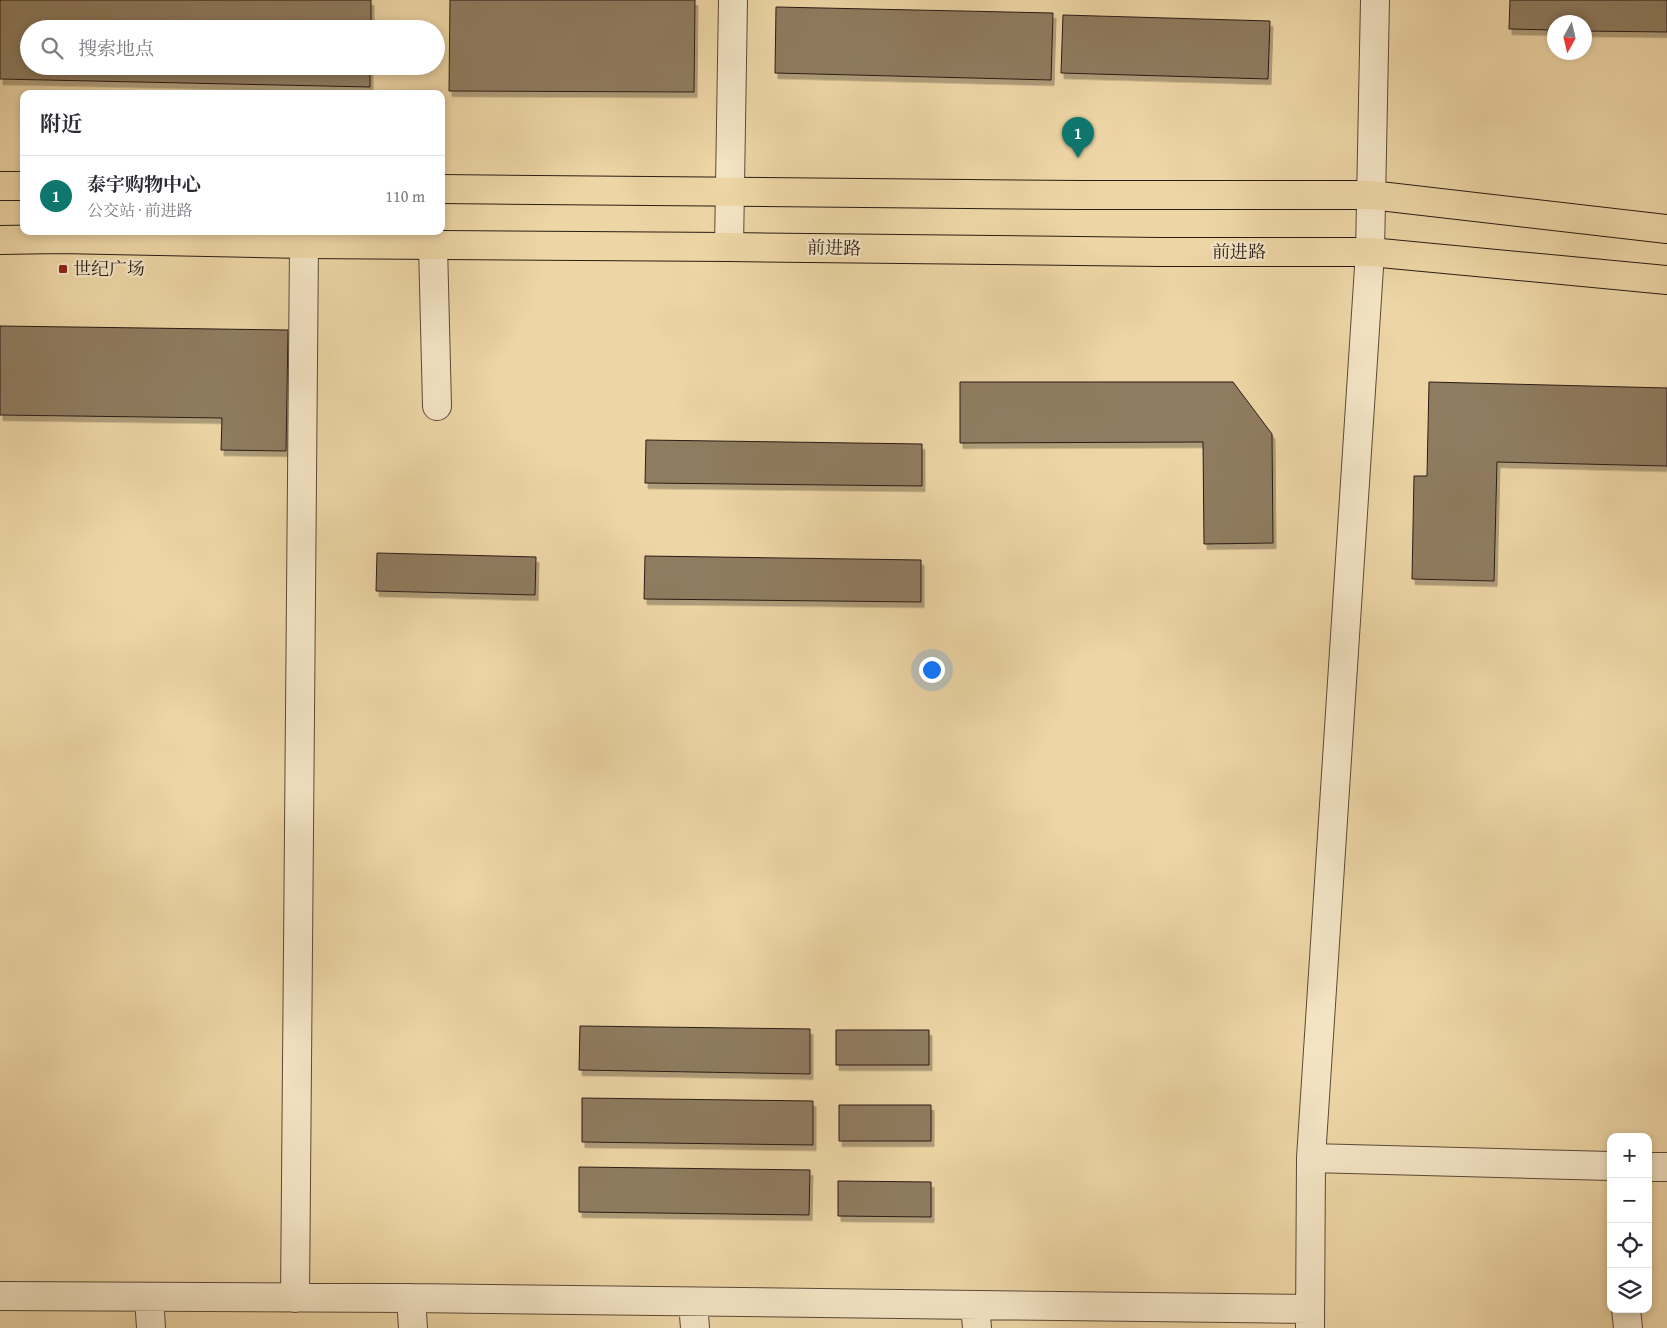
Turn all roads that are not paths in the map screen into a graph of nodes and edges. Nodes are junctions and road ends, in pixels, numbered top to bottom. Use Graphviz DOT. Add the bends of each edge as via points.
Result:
graph roads {
  1 [pos="733,0"];
  2 [pos="1375,0"];
  3 [pos="0,186"];
  4 [pos="20,186"];
  5 [pos="445,189"];
  6 [pos="730,191"];
  7 [pos="1371,195"];
  8 [pos="1667,229"];
  9 [pos="0,240"];
  10 [pos="304,244"];
  11 [pos="433,245"];
  12 [pos="729,247"];
  13 [pos="1370,252"];
  14 [pos="1667,280"];
  15 [pos="437,406"];
  16 [pos="1312,1158"];
  17 [pos="1607,1166"];
  18 [pos="1652,1167"];
  19 [pos="1667,1167"];
  20 [pos="0,1296"];
  21 [pos="149,1297"];
  22 [pos="296,1298"];
  23 [pos="411,1298"];
  24 [pos="1626,1313"];
  25 [pos="694,1315"];
  26 [pos="976,1316"];
  27 [pos="1310,1318"];
  28 [pos="151,1328"];
  29 [pos="413,1328"];
  30 [pos="1628,1328"];
  1 -- 6 [label="street"];
  2 -- 7 [label="street"];
  3 -- 4 [label="main road"];
  5 -- 6 [label="main road"];
  6 -- 7 [label="main road"];
  6 -- 12 [label="street"];
  7 -- 8 [label="main road"];
  7 -- 13 [label="street"];
  9 -- 10 [label="main road, 前进路"];
  10 -- 11 [label="main road, 前进路"];
  10 -- 22 [label="street"];
  11 -- 12 [label="main road, 前进路"];
  11 -- 15 [label="street"];
  12 -- 13 [label="main road, 前进路"];
  13 -- 14 [label="main road, 前进路"];
  13 -- 16 [label="street"];
  16 -- 17 [label="street"];
  16 -- 27 [label="street"];
  18 -- 19 [label="street"];
  20 -- 21 [label="street"];
  21 -- 22 [label="street"];
  21 -- 28 [label="street"];
  22 -- 23 [label="street"];
  23 -- 25 [label="street"];
  23 -- 29 [label="street"];
  24 -- 30 [label="street"];
  25 -- 26 [label="street"];
  26 -- 27 [label="street"];
}
